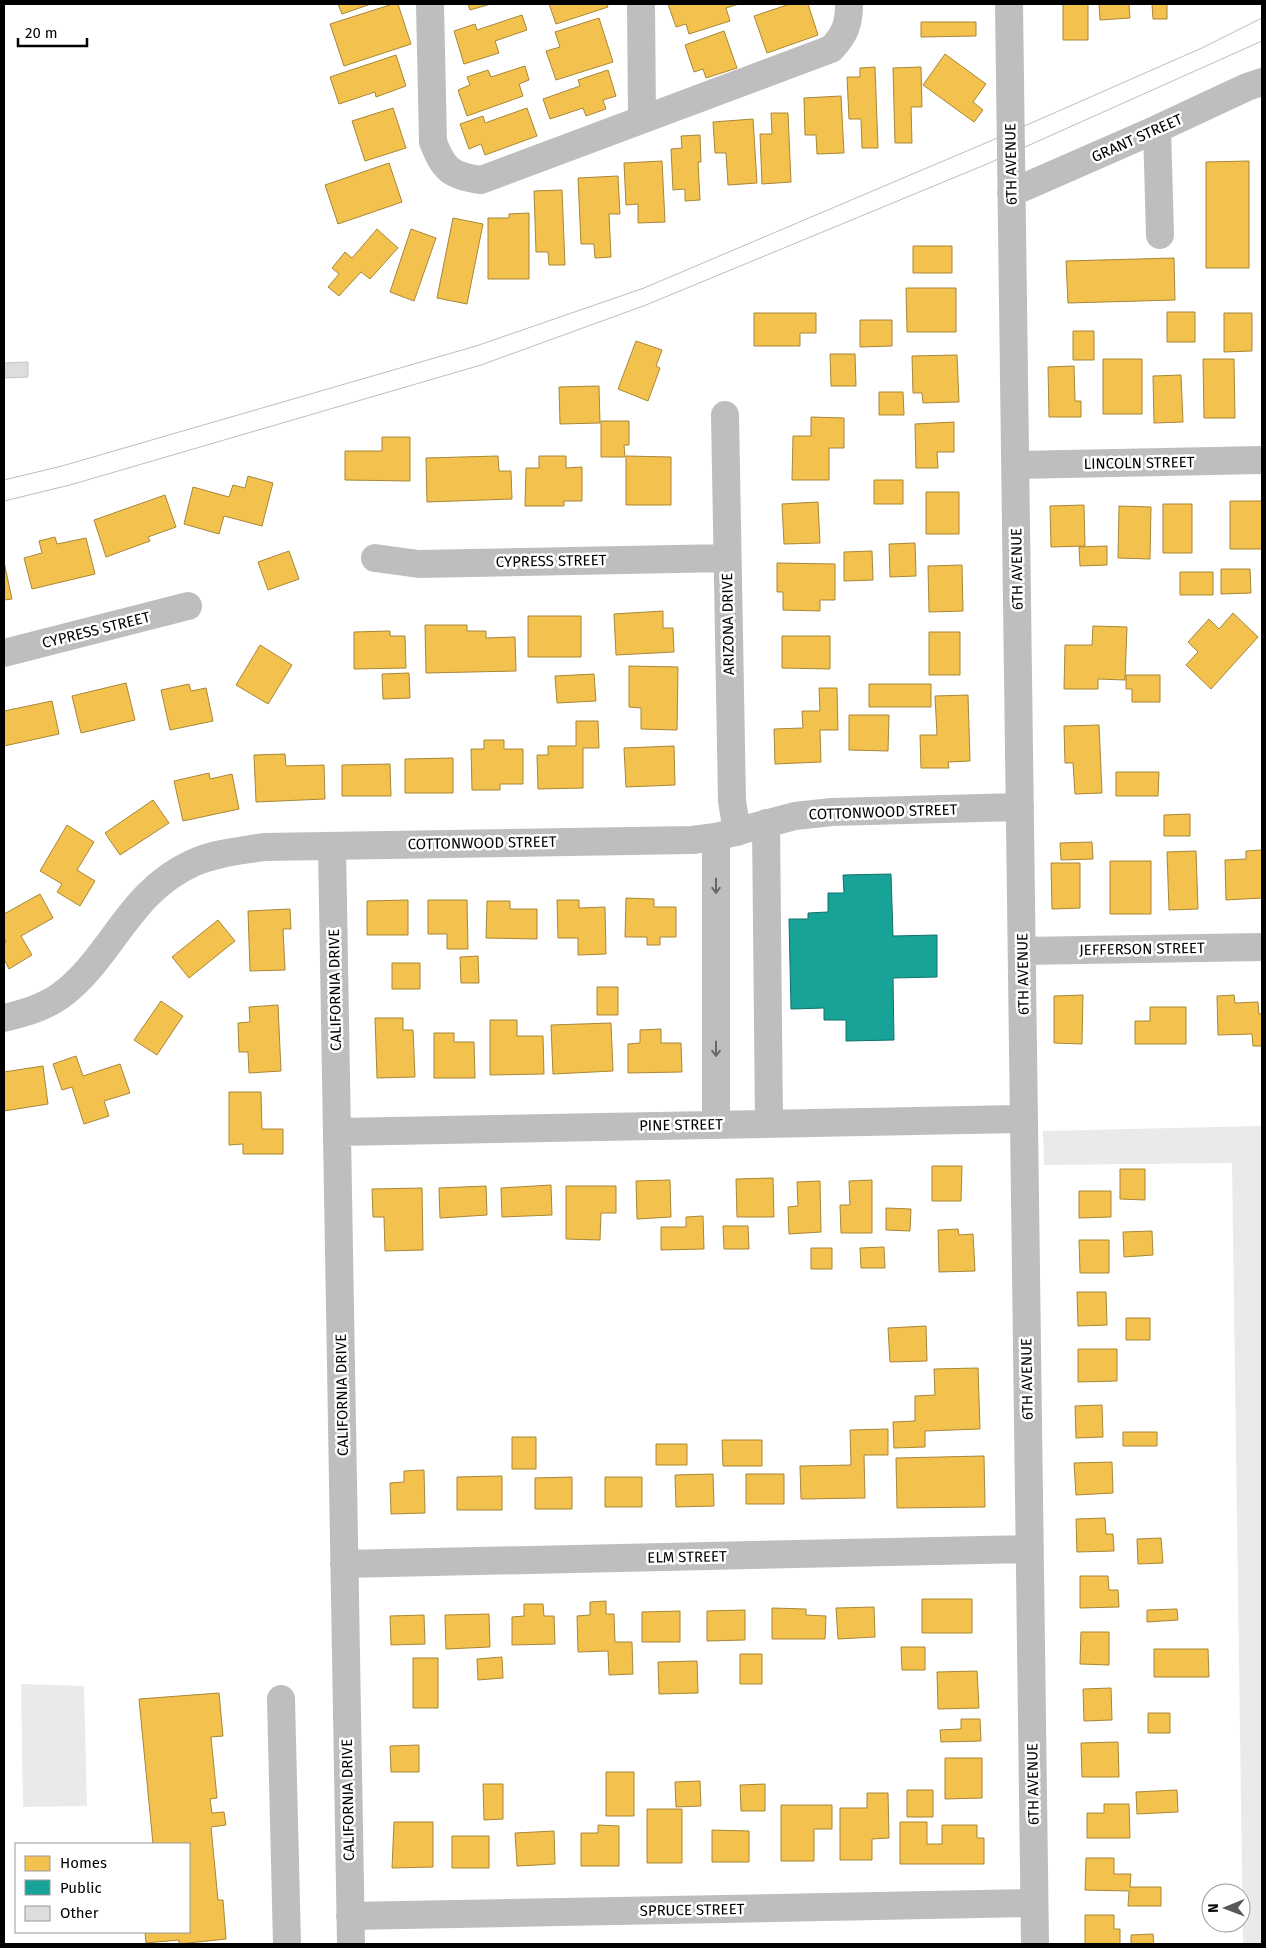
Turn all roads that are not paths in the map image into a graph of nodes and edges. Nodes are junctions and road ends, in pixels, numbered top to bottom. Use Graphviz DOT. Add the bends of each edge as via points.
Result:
graph roads {
  1 [pos="430,4"];
  2 [pos="640,4"];
  3 [pos="849,4"];
  4 [pos="1010,4"];
  5 [pos="1262,82"];
  6 [pos="642,119"];
  7 [pos="1157,129"];
  8 [pos="1011,193"];
  9 [pos="1160,235"];
  10 [pos="725,415"];
  11 [pos="1262,460"];
  12 [pos="1016,465"];
  13 [pos="375,558"];
  14 [pos="727,558"];
  15 [pos="188,606"];
  16 [pos="4,653"];
  17 [pos="1020,807"];
  18 [pos="766,823"];
  19 [pos="726,835"];
  20 [pos="332,846"];
  21 [pos="1262,947"];
  22 [pos="1022,952"];
  23 [pos="4,1018"];
  24 [pos="1024,1119"];
  25 [pos="769,1124"];
  26 [pos="716,1125"];
  27 [pos="338,1132"];
  28 [pos="1030,1549"];
  29 [pos="344,1564"];
  30 [pos="281,1699"];
  31 [pos="1034,1903"];
  32 [pos="350,1916"];
  33 [pos="287,1944"];
  34 [pos="351,1944"];
  35 [pos="1035,1944"];
  1 -- 6 [label="street" via="433,142 447,170 460,177 481,180"];
  2 -- 6 [label="street"];
  3 -- 6 [label="street" via="845,34 831,49"];
  4 -- 8 [label="street, 6TH AVENUE"];
  5 -- 7 [label="street, GRANT STREET"];
  7 -- 8 [label="street, GRANT STREET"];
  7 -- 9 [label="street"];
  8 -- 12 [label="street, 6TH AVENUE"];
  10 -- 14 [label="street, ARIZONA DRIVE"];
  11 -- 12 [label="street, LINCOLN STREET"];
  12 -- 17 [label="street, 6TH AVENUE"];
  13 -- 14 [label="street, CYPRESS STREET" via="419,564"];
  14 -- 19 [label="street, ARIZONA DRIVE" via="732,800"];
  15 -- 16 [label="street, CYPRESS STREET"];
  17 -- 18 [label="street, COTTONWOOD STREET" via="832,812"];
  17 -- 22 [label="street, 6TH AVENUE"];
  18 -- 19 [label="street, COTTONWOOD STREET"];
  18 -- 25 [label="street"];
  19 -- 20 [label="street, COTTONWOOD STREET"];
  19 -- 26 [label="street, ARIZONA DRIVE, one-way"];
  20 -- 23 [label="street, COTTONWOOD STREET" via="264,847 228,852 193,863 156,887 132,909 84,974 60,996 31,1012"];
  20 -- 27 [label="street, CALIFORNIA DRIVE"];
  21 -- 22 [label="street, JEFFERSON STREET"];
  22 -- 24 [label="street, 6TH AVENUE"];
  24 -- 25 [label="street, PINE STREET"];
  24 -- 28 [label="street, 6TH AVENUE"];
  25 -- 26 [label="street, PINE STREET"];
  26 -- 27 [label="street, PINE STREET"];
  27 -- 29 [label="street, CALIFORNIA DRIVE"];
  28 -- 29 [label="street, ELM STREET"];
  28 -- 31 [label="street, 6TH AVENUE"];
  29 -- 32 [label="street, CALIFORNIA DRIVE"];
  30 -- 33 [label="street"];
  31 -- 32 [label="street, SPRUCE STREET"];
  31 -- 35 [label="street, 6TH AVENUE"];
  32 -- 34 [label="street, CALIFORNIA DRIVE"];
}
